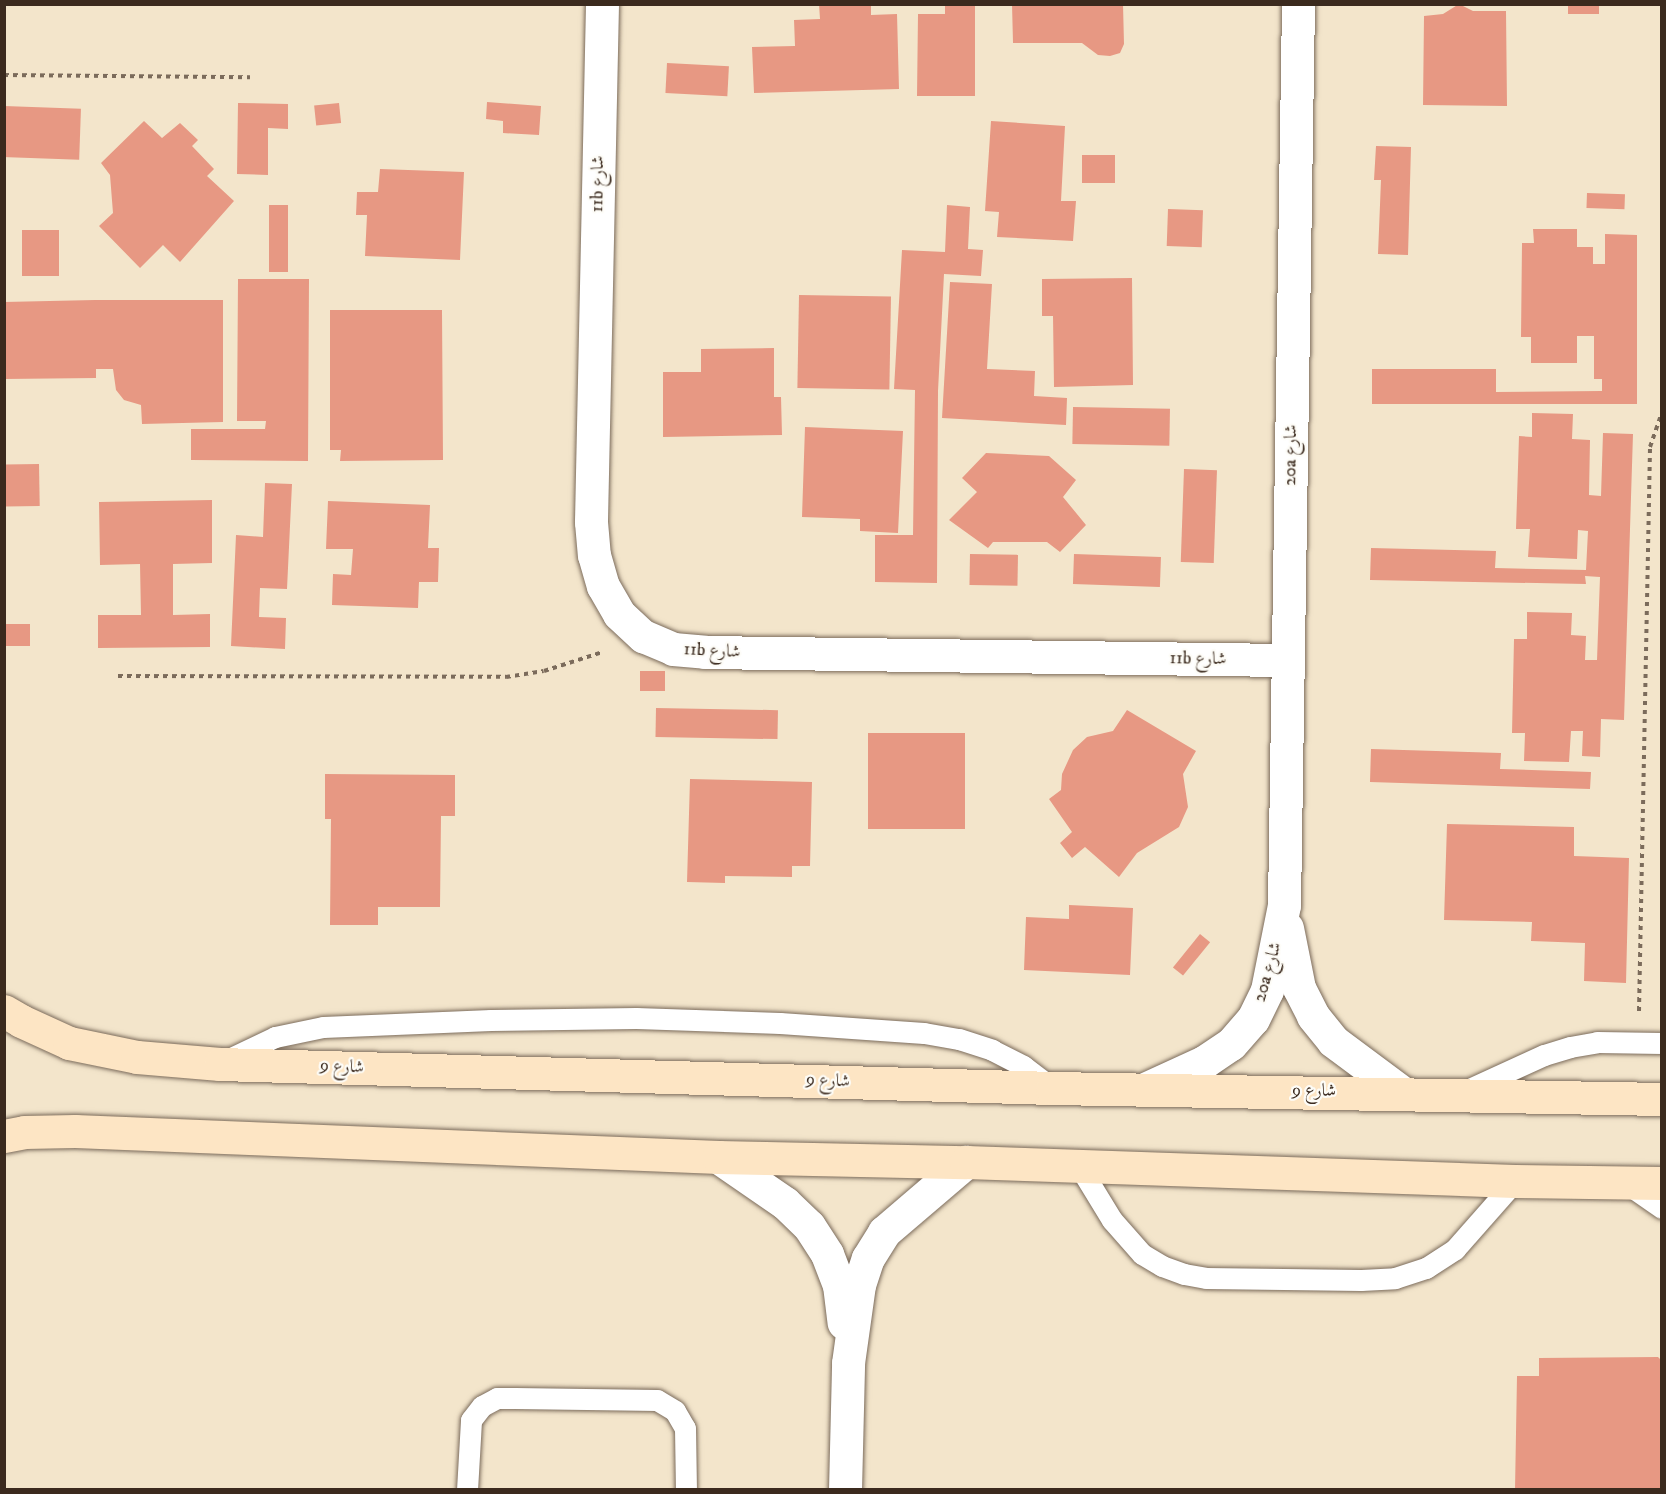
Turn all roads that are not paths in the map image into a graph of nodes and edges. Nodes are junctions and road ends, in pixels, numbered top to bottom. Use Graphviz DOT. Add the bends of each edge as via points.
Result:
graph roads {
  1 [pos="602,4"];
  2 [pos="1298,4"];
  3 [pos="1288,660"];
  4 [pos="1284,905"];
  5 [pos="4,1011"];
  6 [pos="1662,1043"];
  7 [pos="220,1064"];
  8 [pos="1052,1088"];
  9 [pos="1147,1088"];
  10 [pos="1403,1093"];
  11 [pos="1457,1095"];
  12 [pos="1662,1098"];
  13 [pos="4,1136"];
  14 [pos="718,1157"];
  15 [pos="966,1162"];
  16 [pos="1079,1166"];
  17 [pos="1515,1181"];
  18 [pos="1626,1183"];
  19 [pos="1662,1183"];
  20 [pos="1662,1208"];
  21 [pos="848,1363"];
  22 [pos="467,1490"];
  23 [pos="686,1490"];
  24 [pos="845,1490"];
  1 -- 3 [label="street, 11b شارع" via="591,522 594,555 603,586 619,614 643,636 673,649 705,652"];
  2 -- 3 [label="street, 20a شارع"];
  3 -- 4 [label="street, 20a شارع"];
  4 -- 9 [label="street, 20a شارع" via="1267,990 1253,1019 1231,1044 1204,1062"];
  4 -- 10 [label="street, 20a شارع" via="1299,988 1313,1016 1333,1041"];
  5 -- 7 [label="street, شارع 9" via="69,1042 137,1057"];
  6 -- 11 [label="lane" via="1597,1042 1570,1047 1544,1054"];
  7 -- 8 [label="street, شارع 9"];
  7 -- 8 [label="lane" via="275,1037 322,1027 647,1018 780,1023 959,1038 1023,1066"];
  8 -- 9 [label="street, شارع 9"];
  9 -- 10 [label="street, شارع 9"];
  10 -- 11 [label="street, شارع 9"];
  11 -- 12 [label="street, شارع 9"];
  13 -- 14 [label="street" via="75,1131"];
  14 -- 15 [label="street"];
  14 -- 21 [label="street" via="785,1203 809,1226 827,1254 839,1285"];
  15 -- 16 [label="street"];
  15 -- 21 [label="street" via="884,1232 868,1257 859,1285"];
  16 -- 17 [label="street"];
  16 -- 17 [label="lane" via="1112,1220 1142,1254 1162,1266 1206,1278 1395,1278 1426,1268 1455,1249"];
  17 -- 18 [label="street"];
  18 -- 19 [label="street"];
  18 -- 20 [label="lane"];
  21 -- 24 [label="street"];
  22 -- 23 [label="lane" via="471,1420 482,1406 497,1398 657,1400 675,1411 685,1428"];
}
